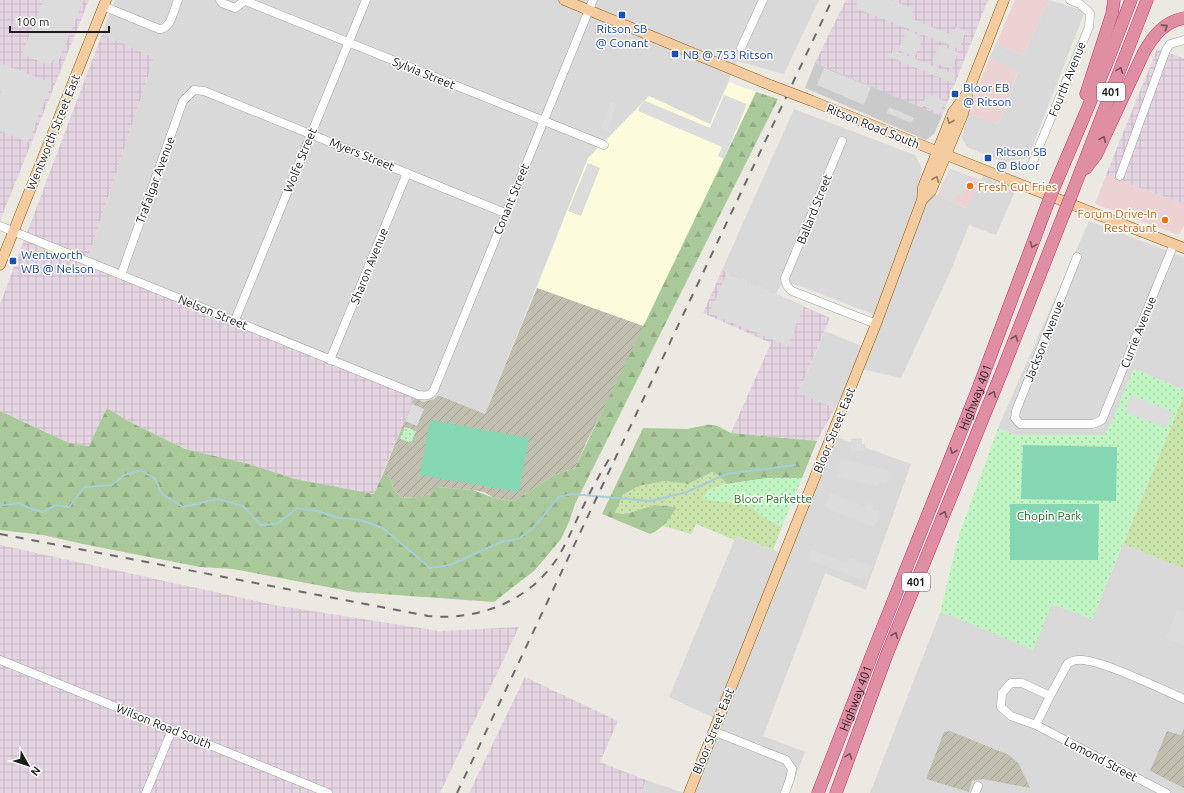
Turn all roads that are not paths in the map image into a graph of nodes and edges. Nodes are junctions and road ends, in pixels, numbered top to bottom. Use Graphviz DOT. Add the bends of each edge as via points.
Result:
graph roads {
  1 [pos="178,0"];
  2 [pos="220,0"];
  3 [pos="366,0"];
  4 [pos="564,0"];
  5 [pos="593,0"];
  6 [pos="763,0"];
  7 [pos="1004,0"];
  8 [pos="1070,0"];
  9 [pos="1114,0"];
  10 [pos="1131,0"];
  11 [pos="1147,0"];
  12 [pos="243,1"];
  13 [pos="104,3"];
  14 [pos="589,10"];
  15 [pos="1184,18"];
  16 [pos="1184,40"];
  17 [pos="349,42"];
  18 [pos="741,48"];
  19 [pos="194,90"];
  20 [pos="543,121"];
  21 [pos="311,134"];
  22 [pos="842,141"];
  23 [pos="604,145"];
  24 [pos="941,153"];
  25 [pos="1031,166"];
  26 [pos="1062,166"];
  27 [pos="407,173"];
  28 [pos="1120,176"];
  29 [pos="1075,184"];
  30 [pos="505,213"];
  31 [pos="0,226"];
  32 [pos="14,231"];
  33 [pos="1174,244"];
  34 [pos="1184,248"];
  35 [pos="1077,257"];
  36 [pos="0,265"];
  37 [pos="121,275"];
  38 [pos="235,320"];
  39 [pos="876,324"];
  40 [pos="330,360"];
  41 [pos="427,396"];
  42 [pos="1020,424"];
  43 [pos="0,660"];
  44 [pos="1050,696"];
  45 [pos="1184,699"];
  46 [pos="1036,725"];
  47 [pos="172,730"];
  48 [pos="713,730"];
  49 [pos="146,793"];
  50 [pos="328,793"];
  51 [pos="689,793"];
  52 [pos="785,793"];
  53 [pos="818,793"];
  54 [pos="836,793"];
  55 [pos="1166,793"];
  1 -- 13 [label="street" via="169,23 162,29"];
  2 -- 12 [label="street, Sylvia Street" via="235,8"];
  3 -- 17 [label="street, Wolfe Street"];
  4 -- 14 [label="main road, Ritson Road South"];
  5 -- 14 [label="street, Conant Street"];
  6 -- 18 [label="street"];
  7 -- 24 [label="main road, Bloor Street East" via="968,92 963,114"];
  8 -- 25 [label="street, Fourth Avenue" via="1080,4 1090,13 1089,27"];
  9 -- 26 [label="highway" via="1112,14"];
  10 -- 26 [label="highway, Highway 401 / 401"];
  29 -- 11 [label="highway, Highway 401 / 401, one-way"];
  12 -- 17 [label="street, Sylvia Street"];
  13 -- 32 [label="main road, Wentworth Street East"];
  14 -- 20 [label="street, Conant Street"];
  14 -- 24 [label="main road, Ritson Road South, bridge"];
  29 -- 15 [label="highway, one-way" via="1096,155 1153,38 1162,27"];
  16 -- 28 [label="street" via="1170,44 1166,50"];
  17 -- 20 [label="street, Sylvia Street"];
  17 -- 21 [label="street, Wolfe Street"];
  19 -- 21 [label="street, Myers Street" via="204,91"];
  19 -- 37 [label="street, Trafalgar Avenue" via="183,101"];
  20 -- 23 [label="street, Sylvia Street"];
  20 -- 30 [label="street, Conant Street"];
  21 -- 27 [label="street, Myers Street"];
  21 -- 38 [label="street, Wolfe Street"];
  22 -- 39 [label="street, Ballard Street" via="785,278 786,285 792,291"];
  24 -- 33 [label="main road, Ritson Road South"];
  24 -- 39 [label="main road, Bloor Street East" via="932,191 922,200"];
  26 -- 53 [label="highway, Highway 401 / 401, one-way, bridge" via="978,389"];
  27 -- 30 [label="street, Myers Street"];
  27 -- 40 [label="street, Sharon Avenue"];
  54 -- 29 [label="highway, Highway 401 / 401, one-way, bridge" via="887,654"];
  30 -- 41 [label="street, Conant Street" via="434,390"];
  31 -- 32 [label="street, Nelson Street"];
  32 -- 36 [label="main road, Wentworth Street East"];
  32 -- 37 [label="street, Nelson Street"];
  33 -- 34 [label="main road, Ritson Road South"];
  33 -- 42 [label="street, Currie Avenue" via="1102,420 1093,424"];
  35 -- 42 [label="street, Jackson Avenue" via="1016,411 1015,418"];
  37 -- 38 [label="street, Nelson Street"];
  38 -- 40 [label="street, Nelson Street"];
  39 -- 48 [label="main road, Bloor Street East"];
  40 -- 41 [label="street, Nelson Street" via="418,395"];
  43 -- 47 [label="street, Wilson Road South"];
  44 -- 45 [label="street" via="1068,663 1087,660 1108,666"];
  44 -- 46 [label="street"];
  44 -- 46 [label="street, Lomond Street" via="1022,683 1011,683 1002,693 1001,707 1011,716"];
  46 -- 55 [label="street, Lomond Street"];
  47 -- 49 [label="street"];
  47 -- 50 [label="street, Wilson Road South"];
  48 -- 51 [label="main road, Bloor Street East"];
  48 -- 52 [label="street" via="786,760 792,769"];
}
